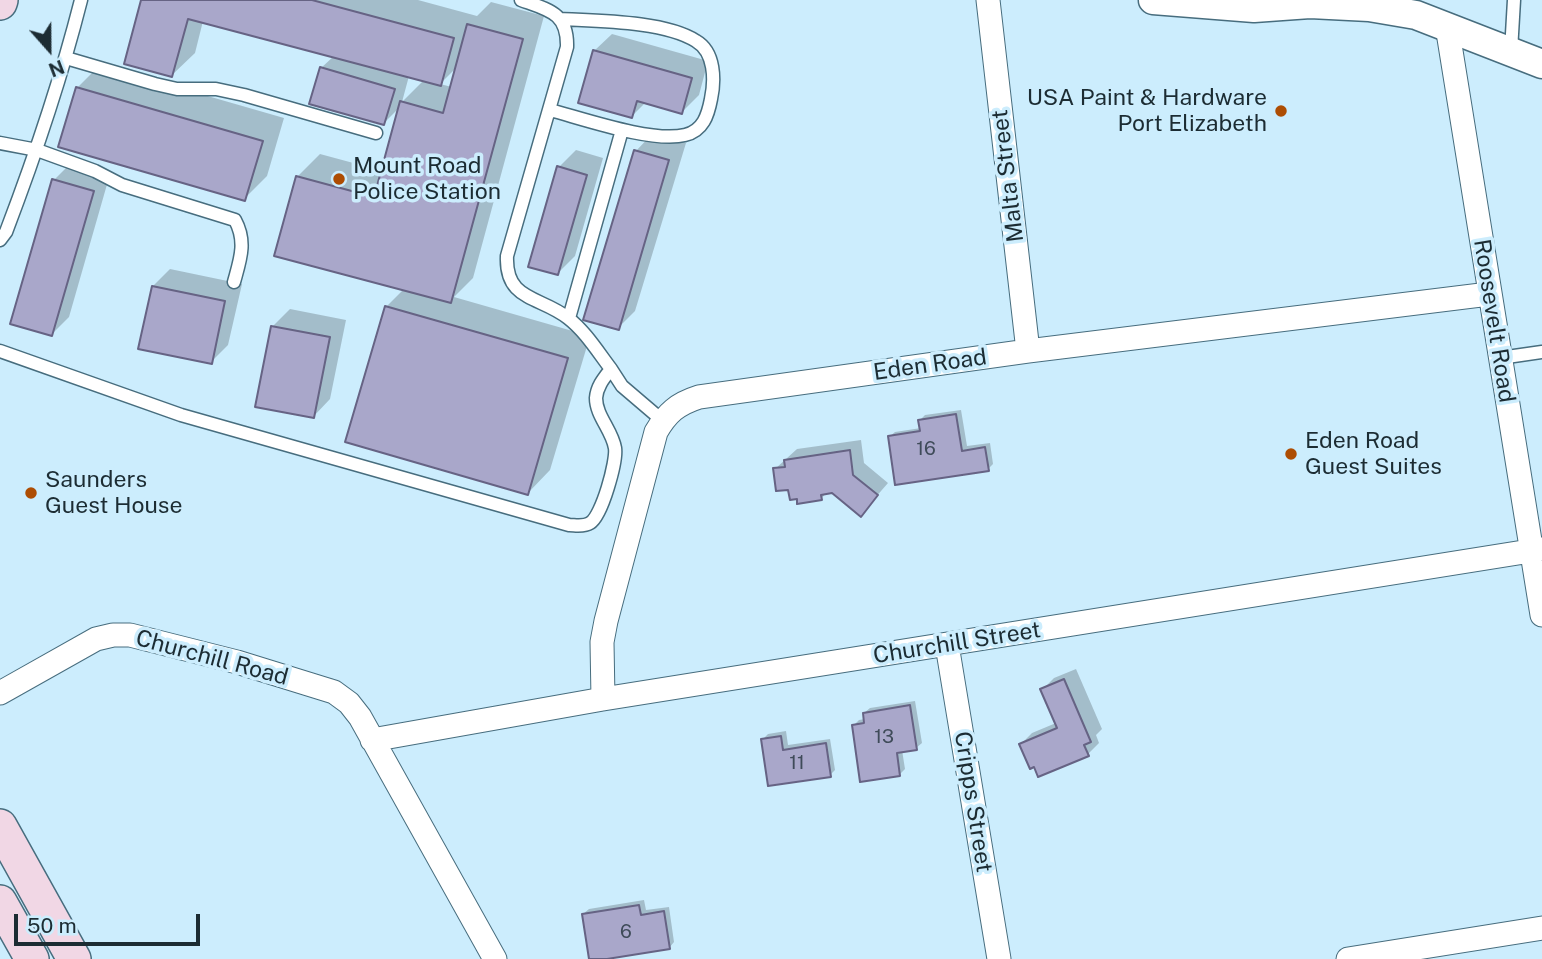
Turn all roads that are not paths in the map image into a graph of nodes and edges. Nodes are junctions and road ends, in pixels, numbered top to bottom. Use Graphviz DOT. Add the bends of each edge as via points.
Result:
graph roads {
  1 [pos="81,0"];
  2 [pos="522,0"];
  3 [pos="988,0"];
  4 [pos="1153,0"];
  5 [pos="1514,0"];
  6 [pos="1303,2"];
  7 [pos="561,19"];
  8 [pos="1447,26"];
  9 [pos="1511,51"];
  10 [pos="66,58"];
  11 [pos="1542,64"];
  12 [pos="550,110"];
  13 [pos="622,130"];
  14 [pos="376,133"];
  15 [pos="0,143"];
  16 [pos="37,150"];
  17 [pos="0,240"];
  18 [pos="234,282"];
  19 [pos="1489,294"];
  20 [pos="569,318"];
  21 [pos="0,351"];
  22 [pos="1028,351"];
  23 [pos="1542,352"];
  24 [pos="1500,358"];
  25 [pos="611,369"];
  26 [pos="663,421"];
  27 [pos="1537,550"];
  28 [pos="1542,615"];
  29 [pos="947,645"];
  30 [pos="0,694"];
  31 [pos="603,699"];
  32 [pos="372,740"];
  33 [pos="0,826"];
  34 [pos="0,902"];
  35 [pos="1542,928"];
  36 [pos="32,959"];
  37 [pos="74,959"];
  38 [pos="495,959"];
  39 [pos="999,959"];
  40 [pos="1349,959"];
  1 -- 10 [label="lane"];
  2 -- 7 [label="lane"];
  3 -- 22 [label="street, Malta Street"];
  4 -- 6 [label="street" via="1254,8"];
  5 -- 9 [label="lane"];
  6 -- 8 [label="street" via="1395,10"];
  7 -- 12 [label="lane" via="567,47"];
  7 -- 13 [label="lane" via="625,22 677,33 697,41 708,52 712,95 699,129 670,137"];
  8 -- 9 [label="street"];
  8 -- 19 [label="street, Roosevelt Road"];
  9 -- 11 [label="street"];
  10 -- 14 [label="lane" via="177,89 244,94"];
  10 -- 16 [label="lane"];
  12 -- 13 [label="lane"];
  12 -- 20 [label="lane" via="507,270 518,292"];
  13 -- 20 [label="lane"];
  15 -- 16 [label="lane"];
  16 -- 17 [label="lane"];
  16 -- 18 [label="lane" via="121,185 235,220 242,249"];
  19 -- 22 [label="street, Eden Road"];
  19 -- 24 [label="street, Roosevelt Road"];
  20 -- 25 [label="lane"];
  21 -- 25 [label="lane" via="180,415 580,526 591,523 599,513 614,464 616,451 596,398"];
  22 -- 26 [label="street, Eden Road" via="698,397 671,410"];
  23 -- 24 [label="lane"];
  24 -- 27 [label="street, Roosevelt Road"];
  25 -- 26 [label="lane" via="628,393"];
  26 -- 31 [label="street" via="656,432 606,621"];
  27 -- 28 [label="street, Roosevelt Road"];
  27 -- 29 [label="street, Churchill Street"];
  29 -- 31 [label="street, Churchill Street"];
  29 -- 39 [label="street, Cripps Street"];
  30 -- 32 [label="street, Churchill Road" via="96,639 130,635 334,692 354,710"];
  31 -- 32 [label="street, Churchill Street"];
  32 -- 38 [label="street, Churchill Road"];
  33 -- 37 [label="main road"];
  34 -- 36 [label="main road"];
  35 -- 40 [label="street"];
}
